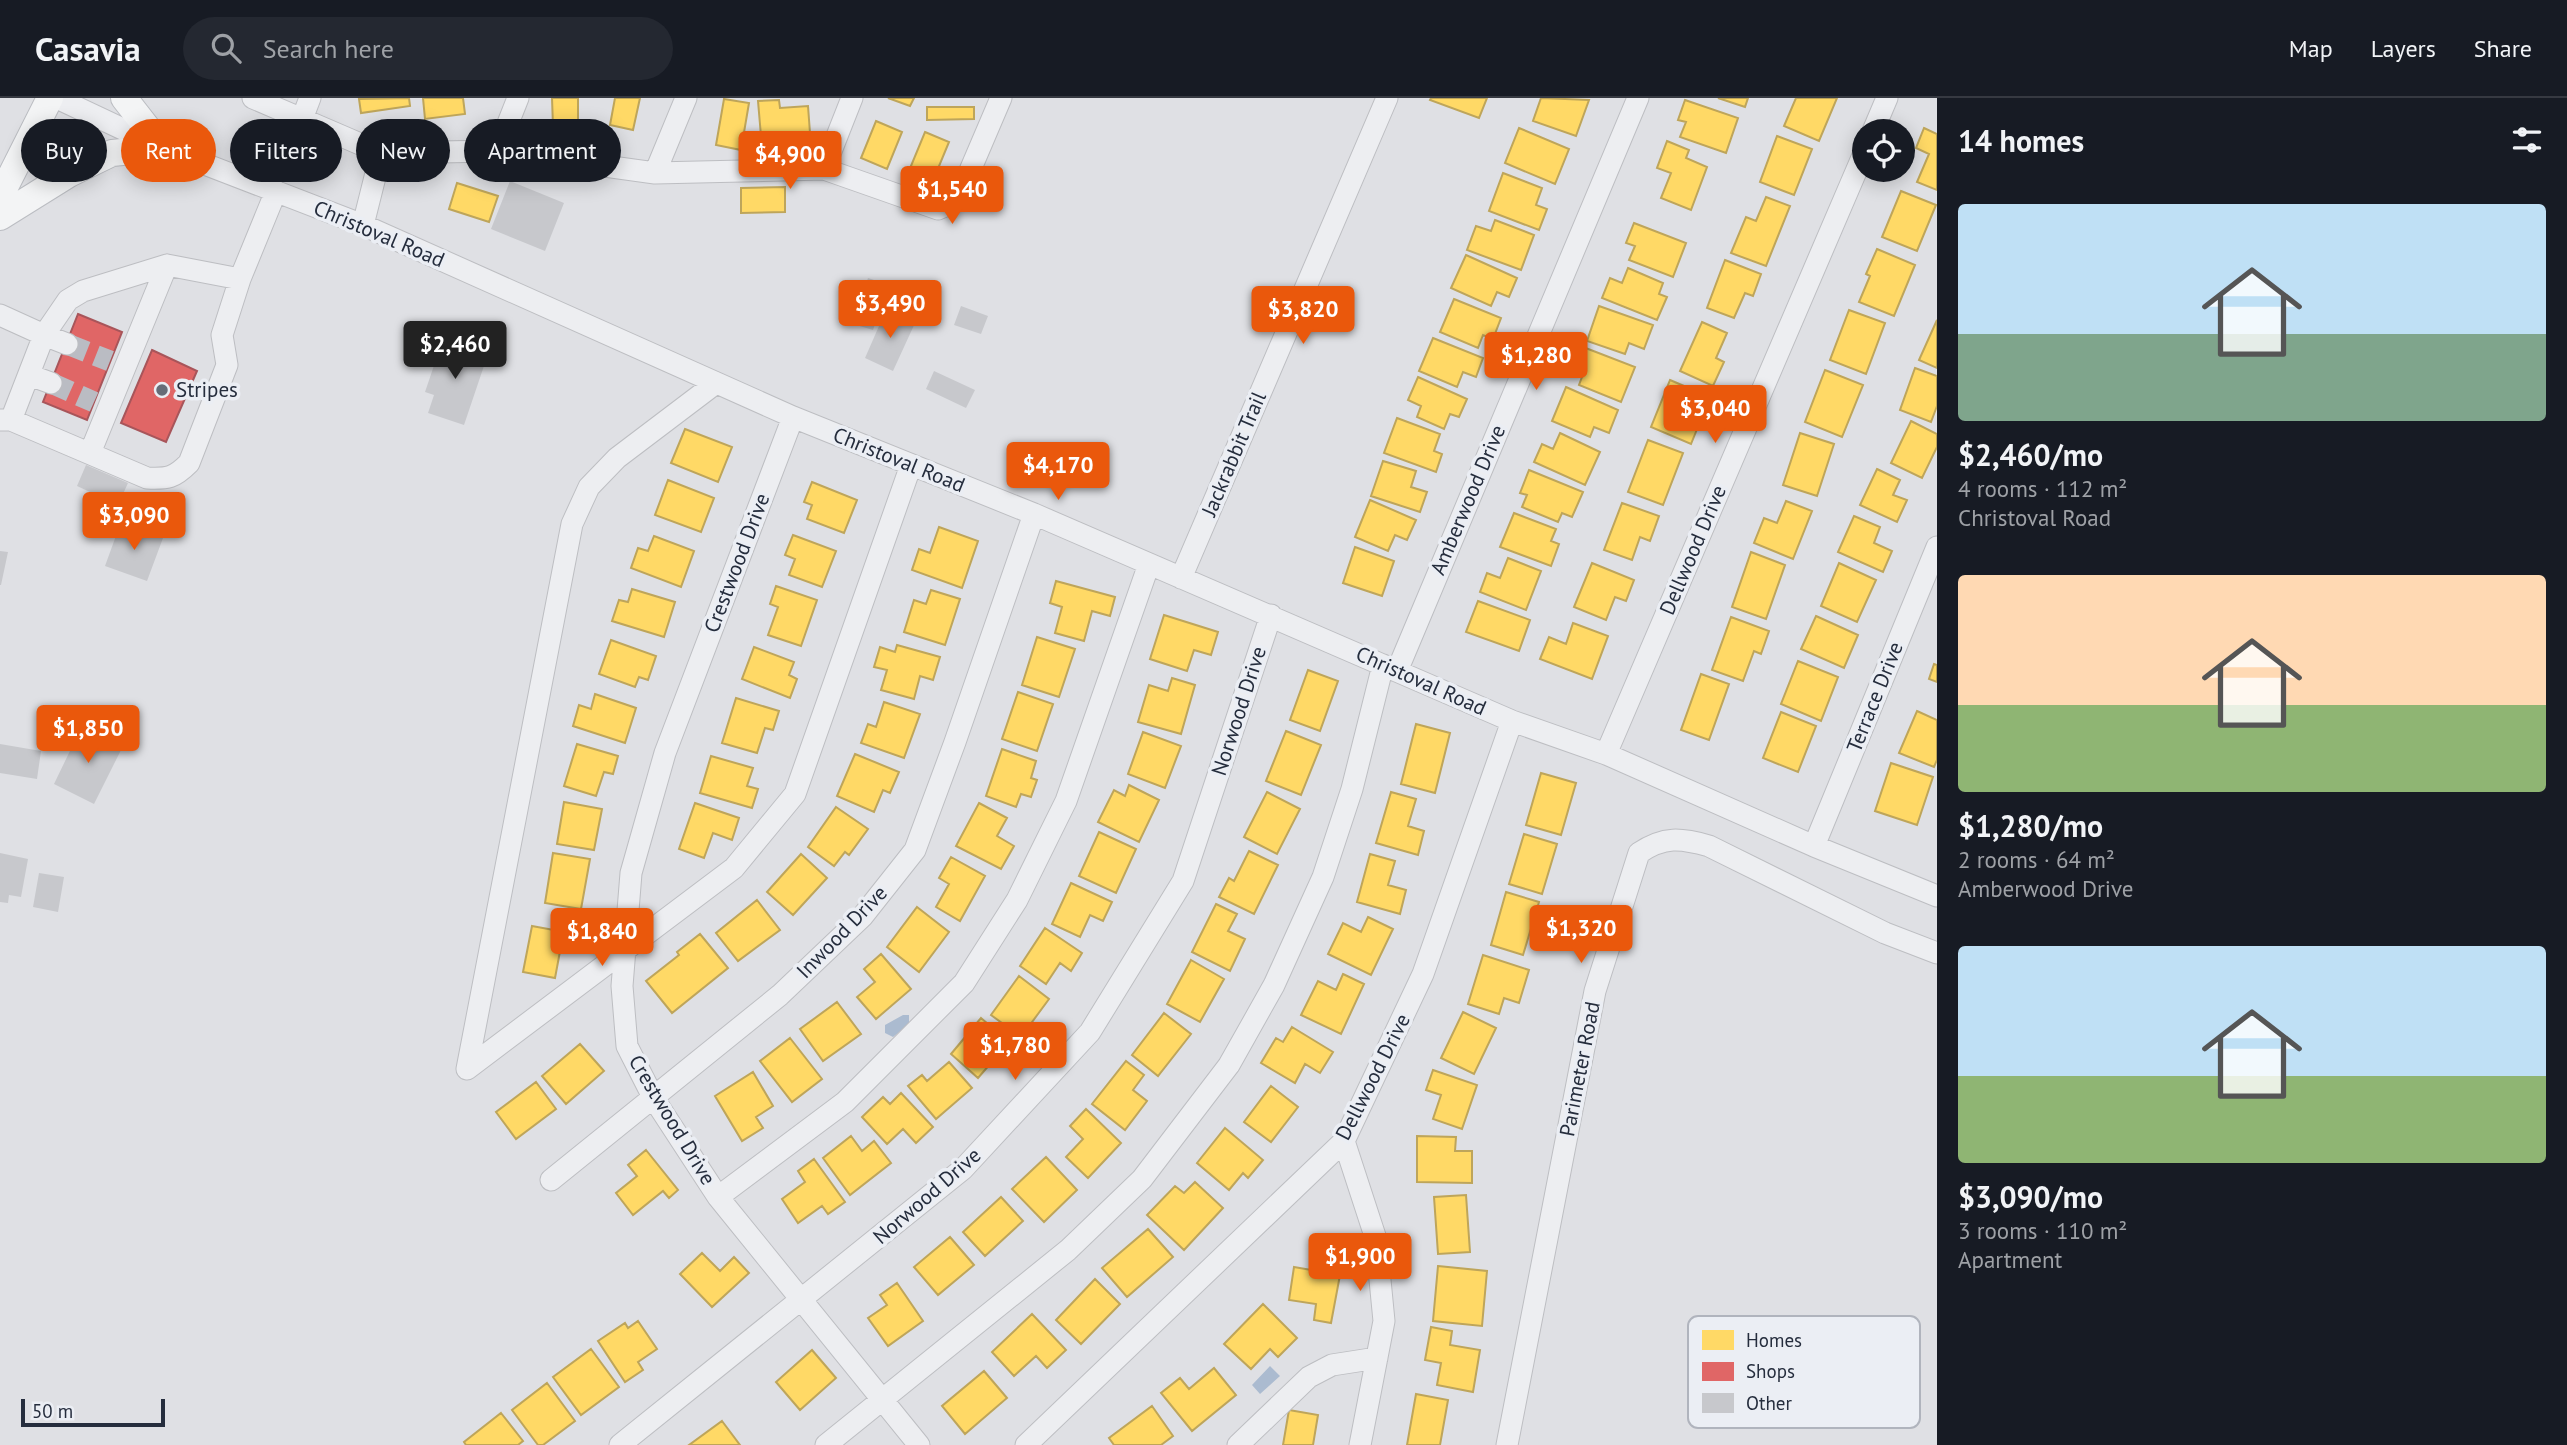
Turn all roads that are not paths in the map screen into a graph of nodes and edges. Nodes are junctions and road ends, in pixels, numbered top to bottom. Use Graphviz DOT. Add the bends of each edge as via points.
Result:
graph roads {
  1 [pos="50,98"];
  2 [pos="57,98"];
  3 [pos="124,98"];
  4 [pos="253,98"];
  5 [pos="310,98"];
  6 [pos="518,98"];
  7 [pos="686,98"];
  8 [pos="852,98"];
  9 [pos="1001,98"];
  10 [pos="1387,98"];
  11 [pos="1637,98"];
  12 [pos="1888,98"];
  13 [pos="140,119"];
  14 [pos="302,119"];
  15 [pos="510,119"];
  16 [pos="1878,119"];
  17 [pos="121,128"];
  18 [pos="121,152"];
  19 [pos="216,168"];
  20 [pos="621,168"];
  21 [pos="824,169"];
  22 [pos="655,173"];
  23 [pos="1852,181"];
  24 [pos="374,182"];
  25 [pos="276,191"];
  26 [pos="0,197"];
  27 [pos="0,217"];
  28 [pos="363,225"];
  29 [pos="167,265"];
  30 [pos="240,279"];
  31 [pos="0,316"];
  32 [pos="44,335"];
  33 [pos="67,344"];
  34 [pos="29,375"];
  35 [pos="51,383"];
  36 [pos="716,383"];
  37 [pos="793,417"];
  38 [pos="5,420"];
  39 [pos="90,453"];
  40 [pos="911,465"];
  41 [pos="1034,514"];
  42 [pos="1937,547"];
  43 [pos="1149,564"];
  44 [pos="1181,578"];
  45 [pos="1271,615"];
  46 [pos="1390,668"];
  47 [pos="1512,721"];
  48 [pos="1605,754"];
  49 [pos="1814,846"];
  50 [pos="1937,896"];
  51 [pos="624,950"];
  52 [pos="1937,953"];
  53 [pos="654,1099"];
  54 [pos="1345,1142"];
  55 [pos="551,1180"];
  56 [pos="718,1197"];
  57 [pos="803,1300"];
  58 [pos="1377,1358"];
  59 [pos="883,1400"];
  60 [pos="620,1445"];
  61 [pos="826,1445"];
  62 [pos="919,1445"];
  63 [pos="1026,1445"];
  64 [pos="1238,1445"];
  65 [pos="1360,1445"];
  66 [pos="1507,1445"];
  1 -- 26 [label="main road"];
  2 -- 17 [label="street, Christoval Road"];
  3 -- 13 [label="main road"];
  4 -- 14 [label="street"];
  5 -- 14 [label="street"];
  6 -- 15 [label="street"];
  7 -- 22 [label="street"];
  8 -- 21 [label="street"];
  9 -- 21 [label="street" via="957,201 938,209"];
  10 -- 44 [label="street, Jackrabbit Trail"];
  11 -- 46 [label="street, Amberwood Drive"];
  12 -- 16 [label="street"];
  18 -- 27 [label="main road" via="69,174"];
  19 -- 25 [label="street, Christoval Road"];
  20 -- 22 [label="street"];
  21 -- 22 [label="street"];
  23 -- 48 [label="street, Dellwood Drive"];
  24 -- 28 [label="street"];
  25 -- 28 [label="street, Christoval Road"];
  25 -- 30 [label="street"];
  28 -- 36 [label="street, Christoval Road"];
  29 -- 30 [label="street"];
  29 -- 32 [label="street" via="83,291 68,300"];
  29 -- 39 [label="street" via="117,364"];
  30 -- 39 [label="street" via="222,335 227,365 189,463 177,475 146,478"];
  31 -- 32 [label="street"];
  32 -- 33 [label="street"];
  32 -- 34 [label="street"];
  34 -- 35 [label="street"];
  34 -- 38 [label="street"];
  36 -- 37 [label="street, Christoval Road"];
  36 -- 51 [label="street" via="617,458 589,487 572,524 467,1069"];
  37 -- 40 [label="street, Christoval Road"];
  37 -- 51 [label="street, Crestwood Drive" via="664,753 631,873"];
  38 -- 39 [label="street"];
  40 -- 41 [label="street, Christoval Road"];
  40 -- 51 [label="street" via="795,794 734,868"];
  41 -- 43 [label="street, Christoval Road"];
  41 -- 53 [label="street, Inwood Drive" via="915,850 862,917 799,978"];
  42 -- 49 [label="street, Terrace Drive"];
  43 -- 44 [label="street, Christoval Road"];
  43 -- 56 [label="street" via="1066,801 1017,900 964,982 845,1102"];
  44 -- 45 [label="street, Christoval Road"];
  45 -- 46 [label="street, Christoval Road"];
  45 -- 57 [label="street, Norwood Drive" via="1183,881 1090,1032 963,1169"];
  46 -- 47 [label="street, Christoval Road"];
  46 -- 59 [label="street, Amberwood Drive" via="1323,877 1274,985 1229,1065 1142,1179 1068,1250"];
  47 -- 48 [label="street, Christoval Road"];
  47 -- 54 [label="street, Dellwood Drive" via="1423,974"];
  48 -- 49 [label="street, Christoval Road"];
  49 -- 50 [label="street, Christoval Road"];
  51 -- 53 [label="street, Crestwood Drive" via="627,1046"];
  52 -- 66 [label="street, Parimeter Road" via="1885,933 1709,846 1671,840 1653,843 1639,853 1595,991"];
  53 -- 55 [label="street, Inwood Drive"];
  53 -- 56 [label="street, Crestwood Drive"];
  54 -- 58 [label="street" via="1376,1239 1384,1321"];
  54 -- 63 [label="street, Dellwood Drive"];
  56 -- 57 [label="street, Crestwood Drive"];
  57 -- 59 [label="street, Crestwood Drive"];
  57 -- 60 [label="street, Norwood Drive"];
  58 -- 64 [label="street" via="1332,1365 1309,1377"];
  58 -- 65 [label="street"];
  59 -- 61 [label="street, Amberwood Drive"];
  59 -- 62 [label="street, Crestwood Drive"];
}
